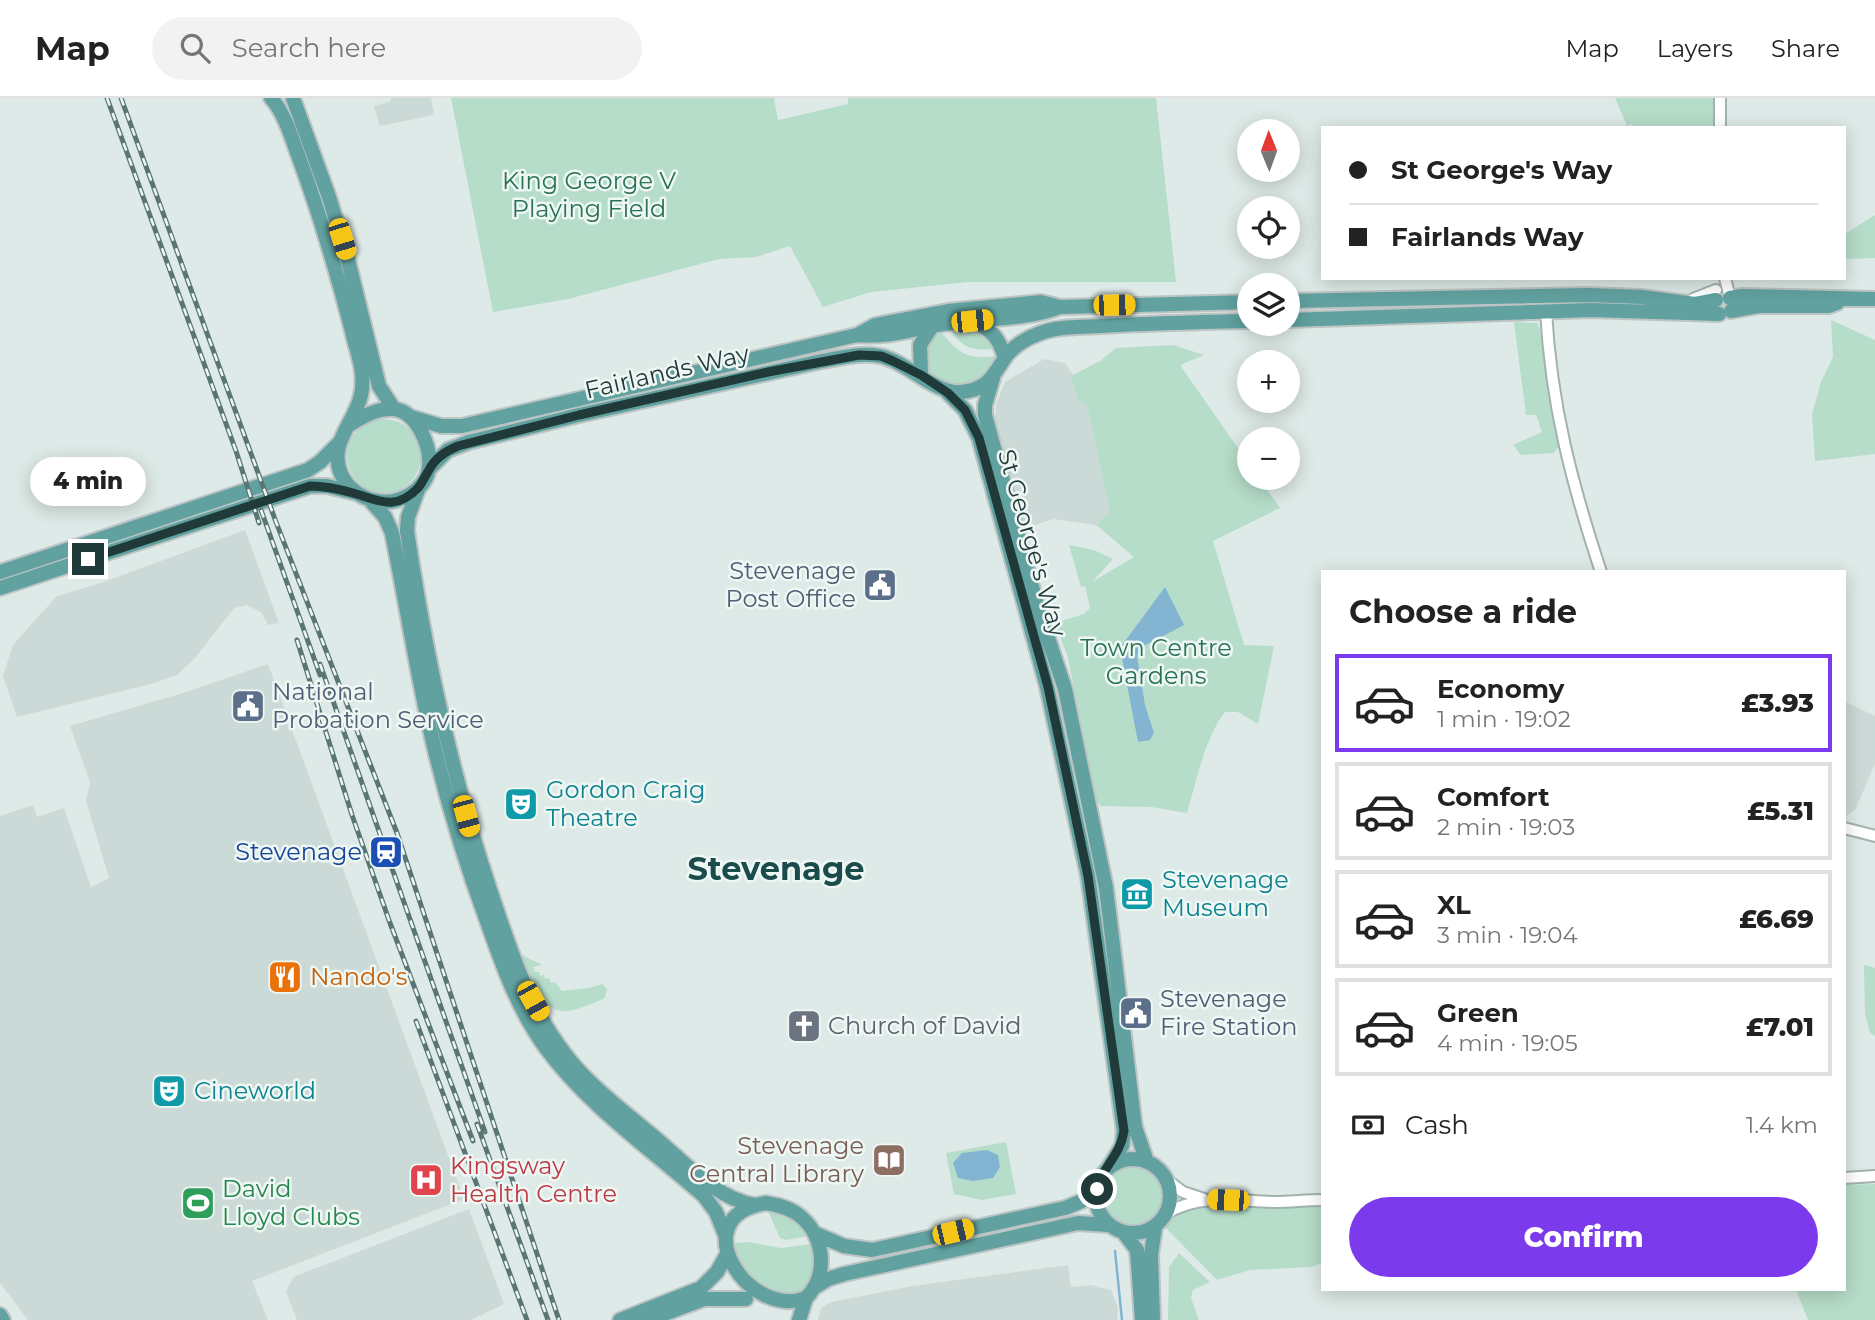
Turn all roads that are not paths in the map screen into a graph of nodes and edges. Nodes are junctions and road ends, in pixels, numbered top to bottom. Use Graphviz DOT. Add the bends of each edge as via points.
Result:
graph roads {
  1 [pos="271,98"];
  2 [pos="293,98"];
  3 [pos="1720,98"];
  4 [pos="1720,126"];
  5 [pos="1723,280"];
  6 [pos="1723,280"];
  7 [pos="1875,299"];
  8 [pos="1300,301"];
  9 [pos="1237,302"];
  10 [pos="1722,302"];
  11 [pos="1060,307"];
  12 [pos="1546,311"];
  13 [pos="1300,320"];
  14 [pos="972,321"];
  15 [pos="1237,321"];
  16 [pos="931,328"];
  17 [pos="857,335"];
  18 [pos="1005,358"];
  19 [pos="921,375"];
  20 [pos="993,378"];
  21 [pos="948,393"];
  22 [pos="394,409"];
  23 [pos="411,417"];
  24 [pos="349,425"];
  25 [pos="339,443"];
  26 [pos="430,468"];
  27 [pos="419,487"];
  28 [pos="363,497"];
  29 [pos="1600,570"];
  30 [pos="0,572"];
  31 [pos="0,588"];
  32 [pos="1846,829"];
  33 [pos="1875,836"];
  34 [pos="1147,1162"];
  35 [pos="1109,1167"];
  36 [pos="1875,1176"];
  37 [pos="1846,1178"];
  38 [pos="1167,1180"];
  39 [pos="1097,1189"];
  40 [pos="1203,1199"];
  41 [pos="1321,1200"];
  42 [pos="754,1205"];
  43 [pos="1167,1213"];
  44 [pos="1109,1225"];
  45 [pos="1155,1227"];
  46 [pos="1124,1232"];
  47 [pos="814,1233"];
  48 [pos="726,1237"];
  49 [pos="726,1256"];
  50 [pos="810,1293"];
  51 [pos="746,1299"];
  52 [pos="0,1315"];
  53 [pos="3,1320"];
  54 [pos="620,1320"];
  55 [pos="648,1320"];
  56 [pos="799,1320"];
  57 [pos="1142,1320"];
  58 [pos="1153,1320"];
  1 -- 24 [label="main road" via="282,114 319,212 356,347 363,378"];
  2 -- 22 [label="main road" via="348,260 379,386"];
  3 -- 4 [label="street"];
  5 -- 10 [label="street"];
  6 -- 10 [label="street"];
  7 -- 10 [label="main road" via="1742,296"];
  8 -- 10 [label="main road" via="1589,295"];
  9 -- 11 [label="main road, Fairlands Way"];
  10 -- 12 [label="main road"];
  11 -- 14 [label="main road, Fairlands Way" via="1042,314"];
  11 -- 17 [label="main road, Fairlands Way" via="1041,302 948,311 875,325"];
  12 -- 13 [label="main road"];
  12 -- 29 [label="street" via="1566,458"];
  14 -- 16 [label="main road, Fairlands Way"];
  14 -- 18 [label="main road" via="993,332"];
  15 -- 18 [label="main road" via="1061,329 1039,333"];
  16 -- 17 [label="main road, Fairlands Way"];
  16 -- 19 [label="main road" via="920,345"];
  17 -- 23 [label="main road, Fairlands Way" via="462,426 441,426"];
  18 -- 20 [label="main road"];
  19 -- 21 [label="main road, Fairlands Way"];
  19 -- 26 [label="main road, Fairlands Way" via="881,356 822,361 469,442 448,450"];
  20 -- 21 [label="main road" via="977,389"];
  20 -- 34 [label="main road, St George's Way" via="985,415 1065,690 1106,888 1135,1127"];
  21 -- 35 [label="main road, St George's Way" via="965,410 979,438 1048,687 1088,876 1124,1131 1122,1146"];
  22 -- 23 [label="main road"];
  22 -- 24 [label="main road" via="373,412"];
  23 -- 26 [label="main road" via="426,442"];
  24 -- 25 [label="main road"];
  25 -- 28 [label="main road" via="338,466 349,486"];
  25 -- 30 [label="main road" via="308,470"];
  26 -- 27 [label="main road"];
  27 -- 28 [label="main road" via="398,500"];
  27 -- 42 [label="main road" via="407,531 435,694 473,843 529,992 559,1047 587,1078 716,1189 732,1200"];
  28 -- 31 [label="main road" via="310,486"];
  28 -- 48 [label="main road" via="385,517 392,533 429,723 463,851 510,984 559,1065 704,1196"];
  32 -- 33 [label="street"];
  34 -- 35 [label="main road" via="1126,1160"];
  34 -- 38 [label="main road"];
  35 -- 39 [label="main road"];
  36 -- 37 [label="street"];
  38 -- 40 [label="street"];
  38 -- 43 [label="main road"];
  39 -- 44 [label="main road" via="1098,1206"];
  39 -- 47 [label="main road" via="1065,1208 872,1250 844,1246"];
  40 -- 41 [label="street"];
  40 -- 43 [label="street"];
  42 -- 47 [label="main road" via="787,1207"];
  42 -- 48 [label="main road"];
  43 -- 45 [label="main road"];
  44 -- 46 [label="main road"];
  44 -- 50 [label="main road" via="1078,1223 844,1274"];
  45 -- 46 [label="main road"];
  45 -- 58 [label="main road"];
  46 -- 57 [label="main road" via="1137,1250"];
  47 -- 50 [label="main road" via="821,1276"];
  48 -- 49 [label="main road"];
  49 -- 51 [label="main road"];
  49 -- 54 [label="main road" via="701,1288"];
  50 -- 51 [label="main road" via="795,1306 779,1311"];
  50 -- 56 [label="main road"];
  51 -- 55 [label="main road" via="704,1299"];
  52 -- 53 [label="main road"];
}
